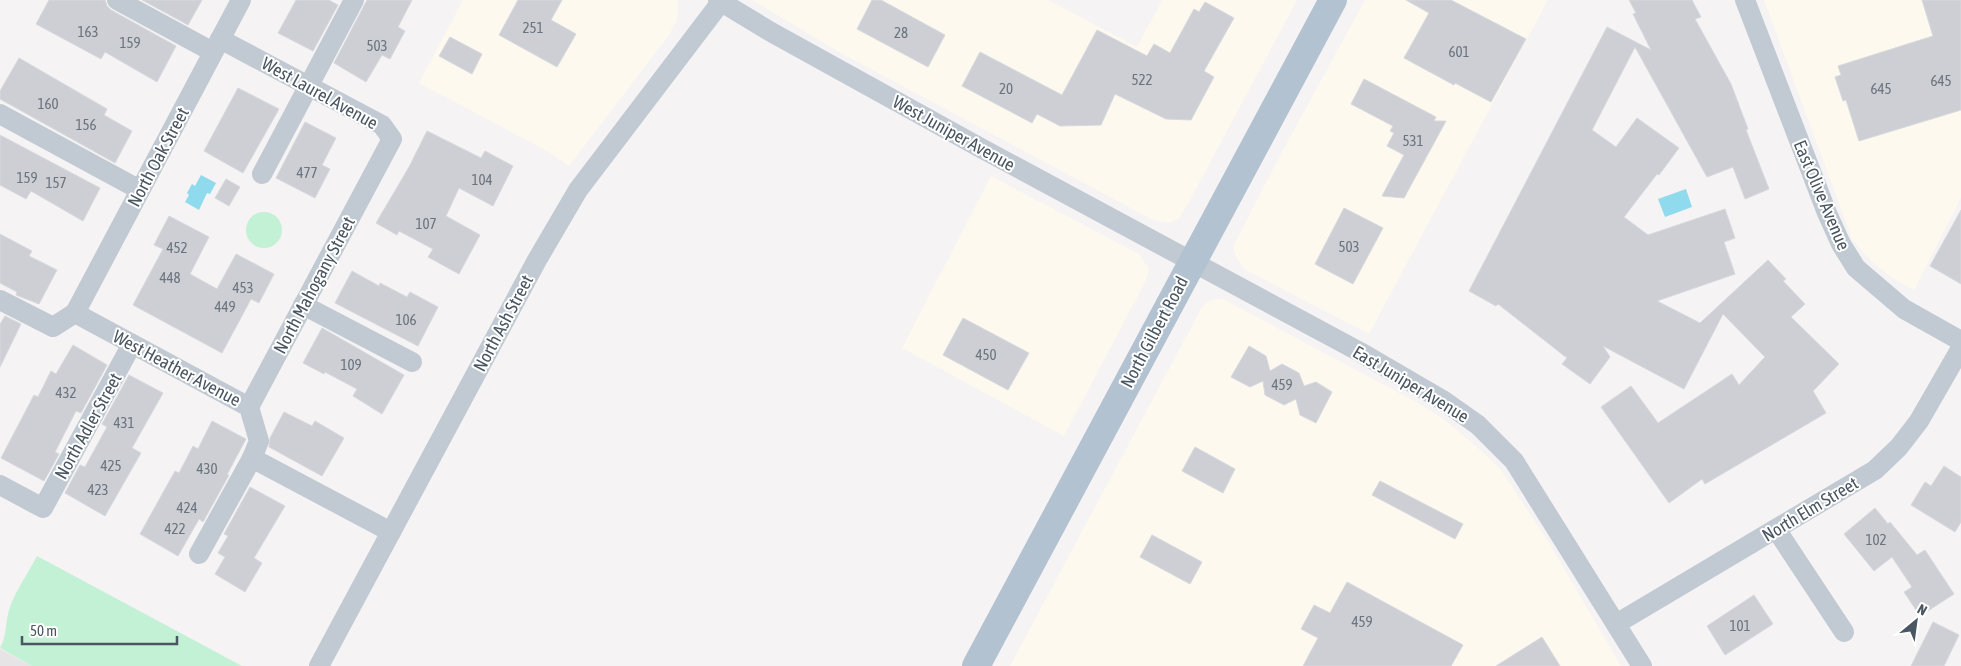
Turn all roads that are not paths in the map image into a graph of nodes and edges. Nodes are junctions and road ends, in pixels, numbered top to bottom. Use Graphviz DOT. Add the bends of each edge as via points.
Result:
graph roads {
  1 [pos="116,0"];
  2 [pos="241,0"];
  3 [pos="354,0"];
  4 [pos="1333,0"];
  5 [pos="1745,0"];
  6 [pos="720,1"];
  7 [pos="216,46"];
  8 [pos="309,86"];
  9 [pos="0,114"];
  10 [pos="378,163"];
  11 [pos="262,174"];
  12 [pos="140,190"];
  13 [pos="1192,261"];
  14 [pos="0,300"];
  15 [pos="303,305"];
  16 [pos="75,313"];
  17 [pos="1961,340"];
  18 [pos="132,344"];
  19 [pos="1961,348"];
  20 [pos="412,362"];
  21 [pos="249,407"];
  22 [pos="255,449"];
  23 [pos="0,485"];
  24 [pos="1776,530"];
  25 [pos="391,532"];
  26 [pos="199,554"];
  27 [pos="1616,624"];
  28 [pos="1844,632"];
  29 [pos="319,666"];
  30 [pos="976,666"];
  31 [pos="1642,666"];
  1 -- 7 [label="street, West Laurel Avenue"];
  2 -- 7 [label="street, North Oak Street"];
  3 -- 8 [label="street"];
  4 -- 13 [label="main road, North Gilbert Road"];
  5 -- 17 [label="street, East Olive Avenue" via="1827,213 1856,268 1904,309"];
  6 -- 13 [label="street, West Juniper Avenue" via="979,147"];
  6 -- 25 [label="street, North Ash Street" via="578,190"];
  7 -- 8 [label="street, West Laurel Avenue"];
  7 -- 12 [label="street, North Oak Street"];
  8 -- 10 [label="street, West Laurel Avenue" via="382,125 392,139"];
  8 -- 11 [label="street"];
  9 -- 12 [label="street"];
  10 -- 15 [label="street, North Mahogany Street"];
  12 -- 16 [label="street, North Oak Street"];
  13 -- 27 [label="street, East Juniper Avenue" via="1382,365 1478,425 1514,461"];
  13 -- 30 [label="main road, North Gilbert Road"];
  14 -- 16 [label="street" via="53,326"];
  15 -- 20 [label="street"];
  15 -- 21 [label="street, North Mahogany Street"];
  16 -- 18 [label="street, West Heather Avenue"];
  18 -- 21 [label="street, West Heather Avenue"];
  18 -- 23 [label="street, North Adler Street" via="43,508"];
  19 -- 24 [label="street, North Elm Street" via="1919,420 1899,447 1874,470"];
  21 -- 22 [label="street, West Heather Avenue"];
  22 -- 25 [label="street" via="355,514"];
  22 -- 26 [label="street"];
  24 -- 27 [label="street, North Elm Street"];
  24 -- 28 [label="street"];
  25 -- 29 [label="street, North Ash Street"];
  27 -- 31 [label="street, East Juniper Avenue"];
}
